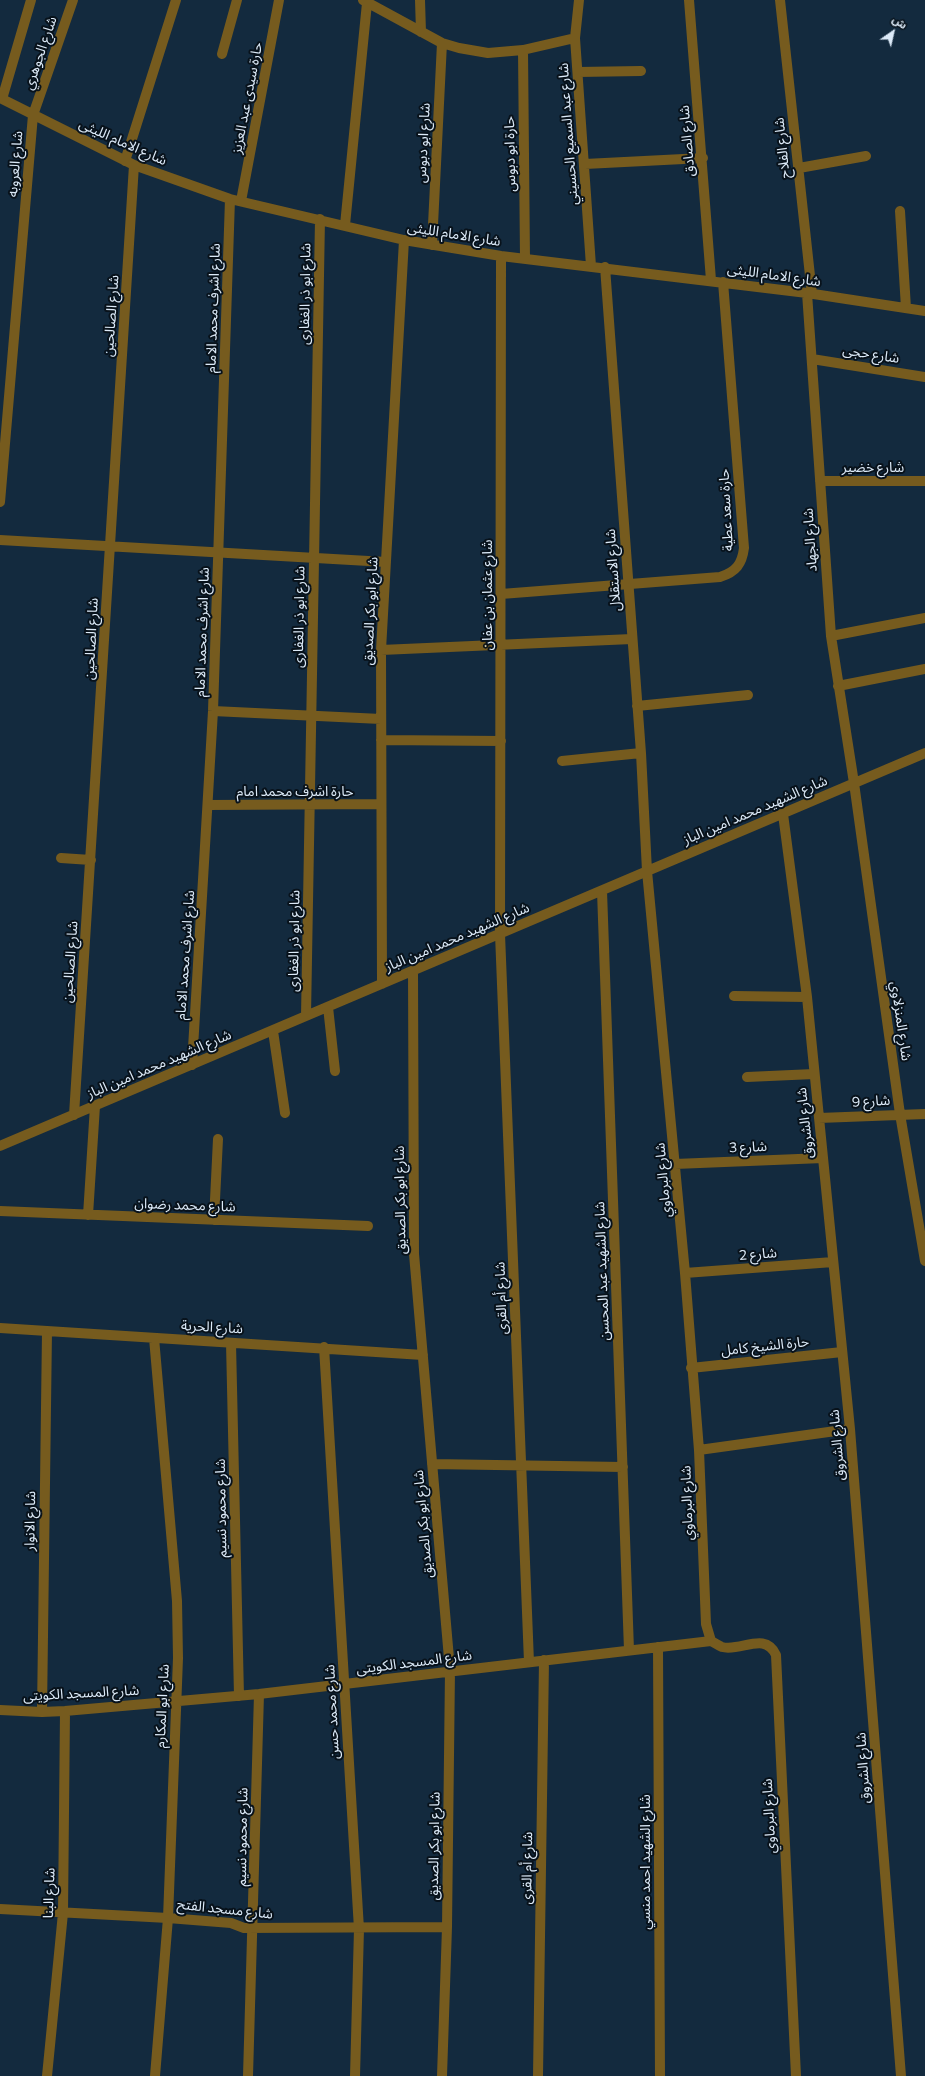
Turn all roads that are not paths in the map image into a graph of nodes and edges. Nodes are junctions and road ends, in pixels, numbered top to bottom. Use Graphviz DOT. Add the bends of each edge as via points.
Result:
graph roads {
  1 [pos="31,0"];
  2 [pos="73,0"];
  3 [pos="176,0"];
  4 [pos="237,0"];
  5 [pos="279,0"];
  6 [pos="420,0"];
  7 [pos="579,0"];
  8 [pos="689,0"];
  9 [pos="780,0"];
  10 [pos="365,2"];
  11 [pos="421,32"];
  12 [pos="575,38"];
  13 [pos="442,43"];
  14 [pos="523,50"];
  15 [pos="222,54"];
  16 [pos="641,71"];
  17 [pos="578,72"];
  18 [pos="1,99"];
  19 [pos="33,115"];
  20 [pos="866,156"];
  21 [pos="703,158"];
  22 [pos="130,163"];
  23 [pos="585,164"];
  24 [pos="799,168"];
  25 [pos="230,199"];
  26 [pos="241,201"];
  27 [pos="900,211"];
  28 [pos="320,219"];
  29 [pos="345,225"];
  30 [pos="404,240"];
  31 [pos="432,245"];
  32 [pos="501,256"];
  33 [pos="525,259"];
  34 [pos="591,266"];
  35 [pos="606,268"];
  36 [pos="712,280"];
  37 [pos="723,282"];
  38 [pos="810,293"];
  39 [pos="906,308"];
  40 [pos="925,311"];
  41 [pos="812,359"];
  42 [pos="925,377"];
  43 [pos="820,481"];
  44 [pos="925,481"];
  45 [pos="0,502"];
  46 [pos="0,540"];
  47 [pos="110,546"];
  48 [pos="219,552"];
  49 [pos="315,557"];
  50 [pos="386,562"];
  51 [pos="628,584"];
  52 [pos="501,594"];
  53 [pos="925,618"];
  54 [pos="831,636"];
  55 [pos="632,639"];
  56 [pos="501,645"];
  57 [pos="381,650"];
  58 [pos="925,669"];
  59 [pos="838,686"];
  60 [pos="748,695"];
  61 [pos="636,706"];
  62 [pos="213,711"];
  63 [pos="311,716"];
  64 [pos="381,719"];
  65 [pos="381,740"];
  66 [pos="501,740"];
  67 [pos="641,753"];
  68 [pos="925,753"];
  69 [pos="562,761"];
  70 [pos="854,783"];
  71 [pos="381,804"];
  72 [pos="208,805"];
  73 [pos="310,805"];
  74 [pos="782,814"];
  75 [pos="61,858"];
  76 [pos="91,860"];
  77 [pos="647,871"];
  78 [pos="602,891"];
  79 [pos="500,934"];
  80 [pos="413,971"];
  81 [pos="382,984"];
  82 [pos="734,996"];
  83 [pos="807,998"];
  84 [pos="328,1007"];
  85 [pos="306,1016"];
  86 [pos="273,1031"];
  87 [pos="192,1065"];
  88 [pos="336,1071"];
  89 [pos="814,1074"];
  90 [pos="747,1077"];
  91 [pos="95,1106"];
  92 [pos="285,1112"];
  93 [pos="900,1114"];
  94 [pos="925,1114"];
  95 [pos="74,1115"];
  96 [pos="819,1118"];
  97 [pos="218,1139"];
  98 [pos="0,1146"];
  99 [pos="823,1158"];
  100 [pos="675,1164"];
  101 [pos="0,1211"];
  102 [pos="88,1215"];
  103 [pos="214,1220"];
  104 [pos="368,1226"];
  105 [pos="925,1261"];
  106 [pos="833,1262"];
  107 [pos="685,1273"];
  108 [pos="0,1328"];
  109 [pos="47,1331"];
  110 [pos="154,1338"];
  111 [pos="231,1342"];
  112 [pos="324,1347"];
  113 [pos="842,1352"];
  114 [pos="422,1354"];
  115 [pos="691,1368"];
  116 [pos="850,1429"];
  117 [pos="698,1450"];
  118 [pos="432,1464"];
  119 [pos="522,1466"];
  120 [pos="623,1467"];
  121 [pos="711,1641"];
  122 [pos="658,1647"];
  123 [pos="630,1650"];
  124 [pos="544,1660"];
  125 [pos="529,1662"];
  126 [pos="450,1670"];
  127 [pos="344,1685"];
  128 [pos="259,1694"];
  129 [pos="239,1696"];
  130 [pos="175,1702"];
  131 [pos="0,1710"];
  132 [pos="65,1711"];
  133 [pos="42,1712"];
  134 [pos="0,1909"];
  135 [pos="63,1913"];
  136 [pos="168,1918"];
  137 [pos="447,1927"];
  138 [pos="254,1928"];
  139 [pos="359,1929"];
  140 [pos="47,2076"];
  141 [pos="155,2076"];
  142 [pos="248,2076"];
  143 [pos="355,2076"];
  144 [pos="442,2076"];
  145 [pos="538,2076"];
  146 [pos="660,2076"];
  147 [pos="796,2076"];
  148 [pos="901,2076"];
  1 -- 18 [label="street"];
  2 -- 19 [label="street, شارع الجوهري"];
  3 -- 22 [label="street, شارع الصالحين"];
  4 -- 15 [label="street"];
  5 -- 26 [label="street, حارة سيدى عبد العزيز"];
  6 -- 11 [label="street"];
  7 -- 12 [label="street, شارع عبد السميع الحسيني"];
  8 -- 21 [label="street, شارع الصادق"];
  9 -- 24 [label="street, شارع الفلاح"];
  10 -- 11 [label="street"];
  10 -- 29 [label="street"];
  11 -- 13 [label="street"];
  12 -- 14 [label="street"];
  12 -- 17 [label="street, شارع عبد السميع الحسيني"];
  13 -- 14 [label="street" via="488,52"];
  13 -- 31 [label="street, شارع ابو دبوس"];
  14 -- 33 [label="street, حارة ابو دبوس"];
  16 -- 17 [label="street"];
  17 -- 23 [label="street, شارع عبد السميع الحسيني"];
  18 -- 19 [label="street, شارع الامام الليثى"];
  19 -- 22 [label="street, شارع الامام الليثى"];
  19 -- 45 [label="street, شارع العروبه"];
  20 -- 24 [label="street"];
  21 -- 23 [label="street"];
  21 -- 36 [label="street, شارع الصادق"];
  22 -- 25 [label="street, شارع الامام الليثى"];
  22 -- 47 [label="street, شارع الصالحين"];
  23 -- 34 [label="street, شارع عبد السميع الحسيني"];
  24 -- 38 [label="street, شارع الفلاح"];
  25 -- 26 [label="street, شارع الامام الليثى"];
  25 -- 48 [label="street, شارع اشرف محمد الامام"];
  26 -- 28 [label="street, شارع الامام الليثى"];
  27 -- 39 [label="street"];
  28 -- 29 [label="street, شارع الامام الليثى"];
  28 -- 49 [label="street, شارع ابو ذر الغفارى"];
  29 -- 30 [label="street, شارع الامام الليثى"];
  30 -- 31 [label="street, شارع الامام الليثى"];
  30 -- 50 [label="street, شارع ابو بكر الصديق"];
  31 -- 32 [label="street, شارع الامام الليثى"];
  32 -- 33 [label="street, شارع الامام الليثى"];
  32 -- 52 [label="street, شارع عثمان بن عفان"];
  33 -- 34 [label="street, شارع الامام الليثى"];
  34 -- 35 [label="street, شارع الامام الليثى"];
  35 -- 36 [label="street, شارع الامام الليثى"];
  35 -- 51 [label="street, شارع الاستقلال"];
  36 -- 37 [label="street, شارع الامام الليثى"];
  37 -- 38 [label="street, شارع الامام الليثى"];
  37 -- 51 [label="street, حارة سعد عطية" via="744,548 742,558 738,567 730,574 720,577"];
  38 -- 39 [label="street, شارع الامام الليثى"];
  38 -- 41 [label="street, شارع الجهاد"];
  39 -- 40 [label="street, شارع الامام الليثى"];
  41 -- 42 [label="street, شارع حجى"];
  41 -- 43 [label="street, شارع الجهاد"];
  43 -- 44 [label="street, شارع خضير"];
  43 -- 54 [label="street, شارع الجهاد"];
  46 -- 47 [label="street"];
  47 -- 48 [label="street"];
  47 -- 76 [label="street, شارع الصالحين"];
  48 -- 49 [label="street"];
  48 -- 62 [label="street, شارع اشرف محمد الامام"];
  49 -- 50 [label="street"];
  49 -- 63 [label="street, شارع ابو ذر الغفارى"];
  50 -- 57 [label="street, شارع ابو بكر الصديق"];
  51 -- 52 [label="street, حارة سعد عطية"];
  51 -- 55 [label="street, شارع الاستقلال"];
  52 -- 56 [label="street, شارع عثمان بن عفان"];
  53 -- 54 [label="street"];
  54 -- 59 [label="street, شارع الجهاد"];
  55 -- 56 [label="street"];
  55 -- 61 [label="street, شارع الاستقلال"];
  56 -- 57 [label="street"];
  56 -- 66 [label="street, شارع عثمان بن عفان"];
  57 -- 64 [label="street, شارع ابو بكر الصديق"];
  58 -- 59 [label="street"];
  59 -- 70 [label="street, شارع الجهاد"];
  60 -- 61 [label="street"];
  61 -- 67 [label="street, شارع الاستقلال"];
  62 -- 63 [label="street"];
  62 -- 72 [label="street, شارع اشرف محمد الامام"];
  63 -- 64 [label="street"];
  63 -- 73 [label="street, شارع ابو ذر الغفارى"];
  64 -- 65 [label="street, شارع ابو بكر الصديق"];
  65 -- 66 [label="street"];
  65 -- 71 [label="street, شارع ابو بكر الصديق"];
  66 -- 79 [label="street, شارع عثمان بن عفان"];
  67 -- 69 [label="street"];
  67 -- 77 [label="street, شارع الاستقلال"];
  68 -- 70 [label="street, شارع الشهيد محمد امين الباز"];
  70 -- 74 [label="street, شارع الشهيد محمد امين الباز"];
  70 -- 93 [label="street, شارع المنزلاوي"];
  71 -- 73 [label="street, حارة اشرف محمد امام"];
  71 -- 81 [label="street, شارع ابو بكر الصديق"];
  72 -- 73 [label="street, حارة اشرف محمد امام"];
  72 -- 87 [label="street, شارع اشرف محمد الامام"];
  73 -- 85 [label="street, شارع ابو ذر الغفارى"];
  74 -- 77 [label="street, شارع الشهيد محمد امين الباز"];
  74 -- 83 [label="street, شارع الشروق"];
  75 -- 76 [label="street"];
  76 -- 95 [label="street, شارع الصالحين"];
  77 -- 78 [label="street, شارع الشهيد محمد امين الباز"];
  77 -- 100 [label="street, شارع البرماوي"];
  78 -- 79 [label="street, شارع الشهيد محمد امين الباز"];
  78 -- 120 [label="street, شارع الشهيد عبد المحسن"];
  79 -- 80 [label="street, شارع الشهيد محمد امين الباز"];
  79 -- 119 [label="street, شارع أم القرى"];
  80 -- 81 [label="street, شارع الشهيد محمد امين الباز"];
  80 -- 114 [label="street, شارع ابو بكر الصديق" via="414,1254"];
  81 -- 84 [label="street, شارع الشهيد محمد امين الباز"];
  82 -- 83 [label="street"];
  83 -- 89 [label="street, شارع الشروق"];
  84 -- 85 [label="street, شارع الشهيد محمد امين الباز"];
  84 -- 88 [label="street"];
  85 -- 86 [label="street, شارع الشهيد محمد امين الباز"];
  86 -- 87 [label="street, شارع الشهيد محمد امين الباز"];
  86 -- 92 [label="street"];
  87 -- 91 [label="street, شارع الشهيد محمد امين الباز"];
  89 -- 90 [label="street"];
  89 -- 96 [label="street, شارع الشروق"];
  91 -- 95 [label="street, شارع الشهيد محمد امين الباز"];
  91 -- 102 [label="street"];
  93 -- 94 [label="street, شارع 9"];
  93 -- 96 [label="street, شارع 9"];
  93 -- 105 [label="street, شارع المنزلاوي"];
  95 -- 98 [label="street, شارع الشهيد محمد امين الباز"];
  96 -- 99 [label="street, شارع الشروق"];
  97 -- 103 [label="street"];
  99 -- 100 [label="street, شارع 3"];
  99 -- 106 [label="street, شارع الشروق"];
  100 -- 107 [label="street, شارع البرماوي"];
  101 -- 102 [label="street, شارع محمد رضوان"];
  102 -- 103 [label="street, شارع محمد رضوان"];
  103 -- 104 [label="street, شارع محمد رضوان"];
  106 -- 107 [label="street, شارع 2"];
  106 -- 113 [label="street, شارع الشروق"];
  107 -- 115 [label="street, شارع البرماوي"];
  108 -- 109 [label="street, شارع الحرية"];
  109 -- 110 [label="street, شارع الحرية"];
  109 -- 133 [label="street, شارع الانوار"];
  110 -- 111 [label="street, شارع الحرية"];
  110 -- 130 [label="street, شارع ابو المكارم" via="177,1601 178,1658"];
  111 -- 112 [label="street, شارع الحرية"];
  111 -- 129 [label="street, شارع محمود نسيم"];
  112 -- 114 [label="street, شارع الحرية"];
  112 -- 127 [label="street, شارع محمد حسن"];
  113 -- 115 [label="street, حارة الشيخ كامل"];
  113 -- 116 [label="street, شارع الشروق"];
  114 -- 118 [label="street, شارع ابو بكر الصديق"];
  115 -- 117 [label="street, شارع البرماوي"];
  116 -- 117 [label="street"];
  116 -- 148 [label="street, شارع الشروق"];
  117 -- 121 [label="street, شارع البرماوي" via="706,1624"];
  118 -- 119 [label="street"];
  118 -- 126 [label="street, شارع ابو بكر الصديق"];
  119 -- 120 [label="street"];
  119 -- 125 [label="street, شارع أم القرى"];
  120 -- 123 [label="street, شارع الشهيد عبد المحسن"];
  121 -- 122 [label="street, شارع المسجد الكويتى"];
  121 -- 147 [label="street, شارع البرماوي" via="723,1647 760,1642 773,1649 776,1655"];
  122 -- 123 [label="street, شارع المسجد الكويتى"];
  122 -- 146 [label="street, شارع الشهيد احمد منسي"];
  123 -- 124 [label="street, شارع المسجد الكويتى"];
  124 -- 125 [label="street, شارع المسجد الكويتى"];
  124 -- 145 [label="street, شارع أم القرى"];
  125 -- 126 [label="street, شارع المسجد الكويتى"];
  126 -- 127 [label="street, شارع المسجد الكويتى"];
  126 -- 137 [label="street, شارع ابو بكر الصديق"];
  127 -- 128 [label="street, شارع المسجد الكويتى"];
  127 -- 139 [label="street, شارع محمد حسن"];
  128 -- 129 [label="street, شارع المسجد الكويتى"];
  128 -- 138 [label="street, شارع محمود نسيم"];
  129 -- 130 [label="street, شارع المسجد الكويتى"];
  130 -- 132 [label="street, شارع المسجد الكويتى"];
  130 -- 136 [label="street, شارع ابو المكارم"];
  131 -- 133 [label="street, شارع المسجد الكويتى"];
  132 -- 133 [label="street, شارع المسجد الكويتى"];
  132 -- 135 [label="street, شارع البنا"];
  134 -- 135 [label="street, شارع مسجد الفتح"];
  135 -- 136 [label="street, شارع مسجد الفتح"];
  135 -- 140 [label="street, شارع البنا"];
  136 -- 138 [label="street, شارع مسجد الفتح" via="231,1923 244,1928"];
  136 -- 141 [label="street, شارع ابو المكارم"];
  137 -- 139 [label="street, شارع مسجد الفتح"];
  137 -- 144 [label="street, شارع ابو بكر الصديق"];
  138 -- 139 [label="street, شارع مسجد الفتح"];
  138 -- 142 [label="street, شارع محمود نسيم"];
  139 -- 143 [label="street, شارع محمد حسن"];
}
